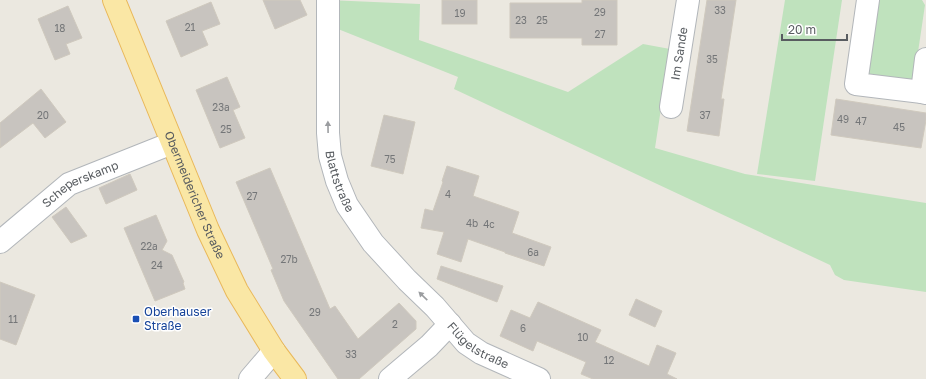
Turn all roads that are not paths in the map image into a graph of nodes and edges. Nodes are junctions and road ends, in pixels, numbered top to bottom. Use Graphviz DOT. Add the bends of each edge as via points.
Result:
graph roads {
  1 [pos="114,0"];
  2 [pos="328,0"];
  3 [pos="688,0"];
  4 [pos="868,0"];
  5 [pos="926,59"];
  6 [pos="924,92"];
  7 [pos="671,106"];
  8 [pos="172,144"];
  9 [pos="0,242"];
  10 [pos="450,324"];
  11 [pos="274,351"];
  12 [pos="250,379"];
  13 [pos="295,379"];
  14 [pos="390,379"];
  15 [pos="539,379"];
  1 -- 8 [label="main road, Obermeidericher Straße"];
  10 -- 2 [label="street, Blattstraße, one-way" via="373,243 346,205 330,156"];
  3 -- 7 [label="street, Im Sande"];
  4 -- 6 [label="street" via="856,84"];
  5 -- 6 [label="street"];
  8 -- 9 [label="street, Scheperskamp" via="69,184"];
  8 -- 11 [label="main road, Obermeidericher Straße" via="237,291"];
  10 -- 14 [label="street, Flügelstraße" via="430,346"];
  10 -- 15 [label="street, Flügelstraße" via="473,349"];
  11 -- 12 [label="street"];
  11 -- 13 [label="main road, Obermeidericher Straße"];
}
